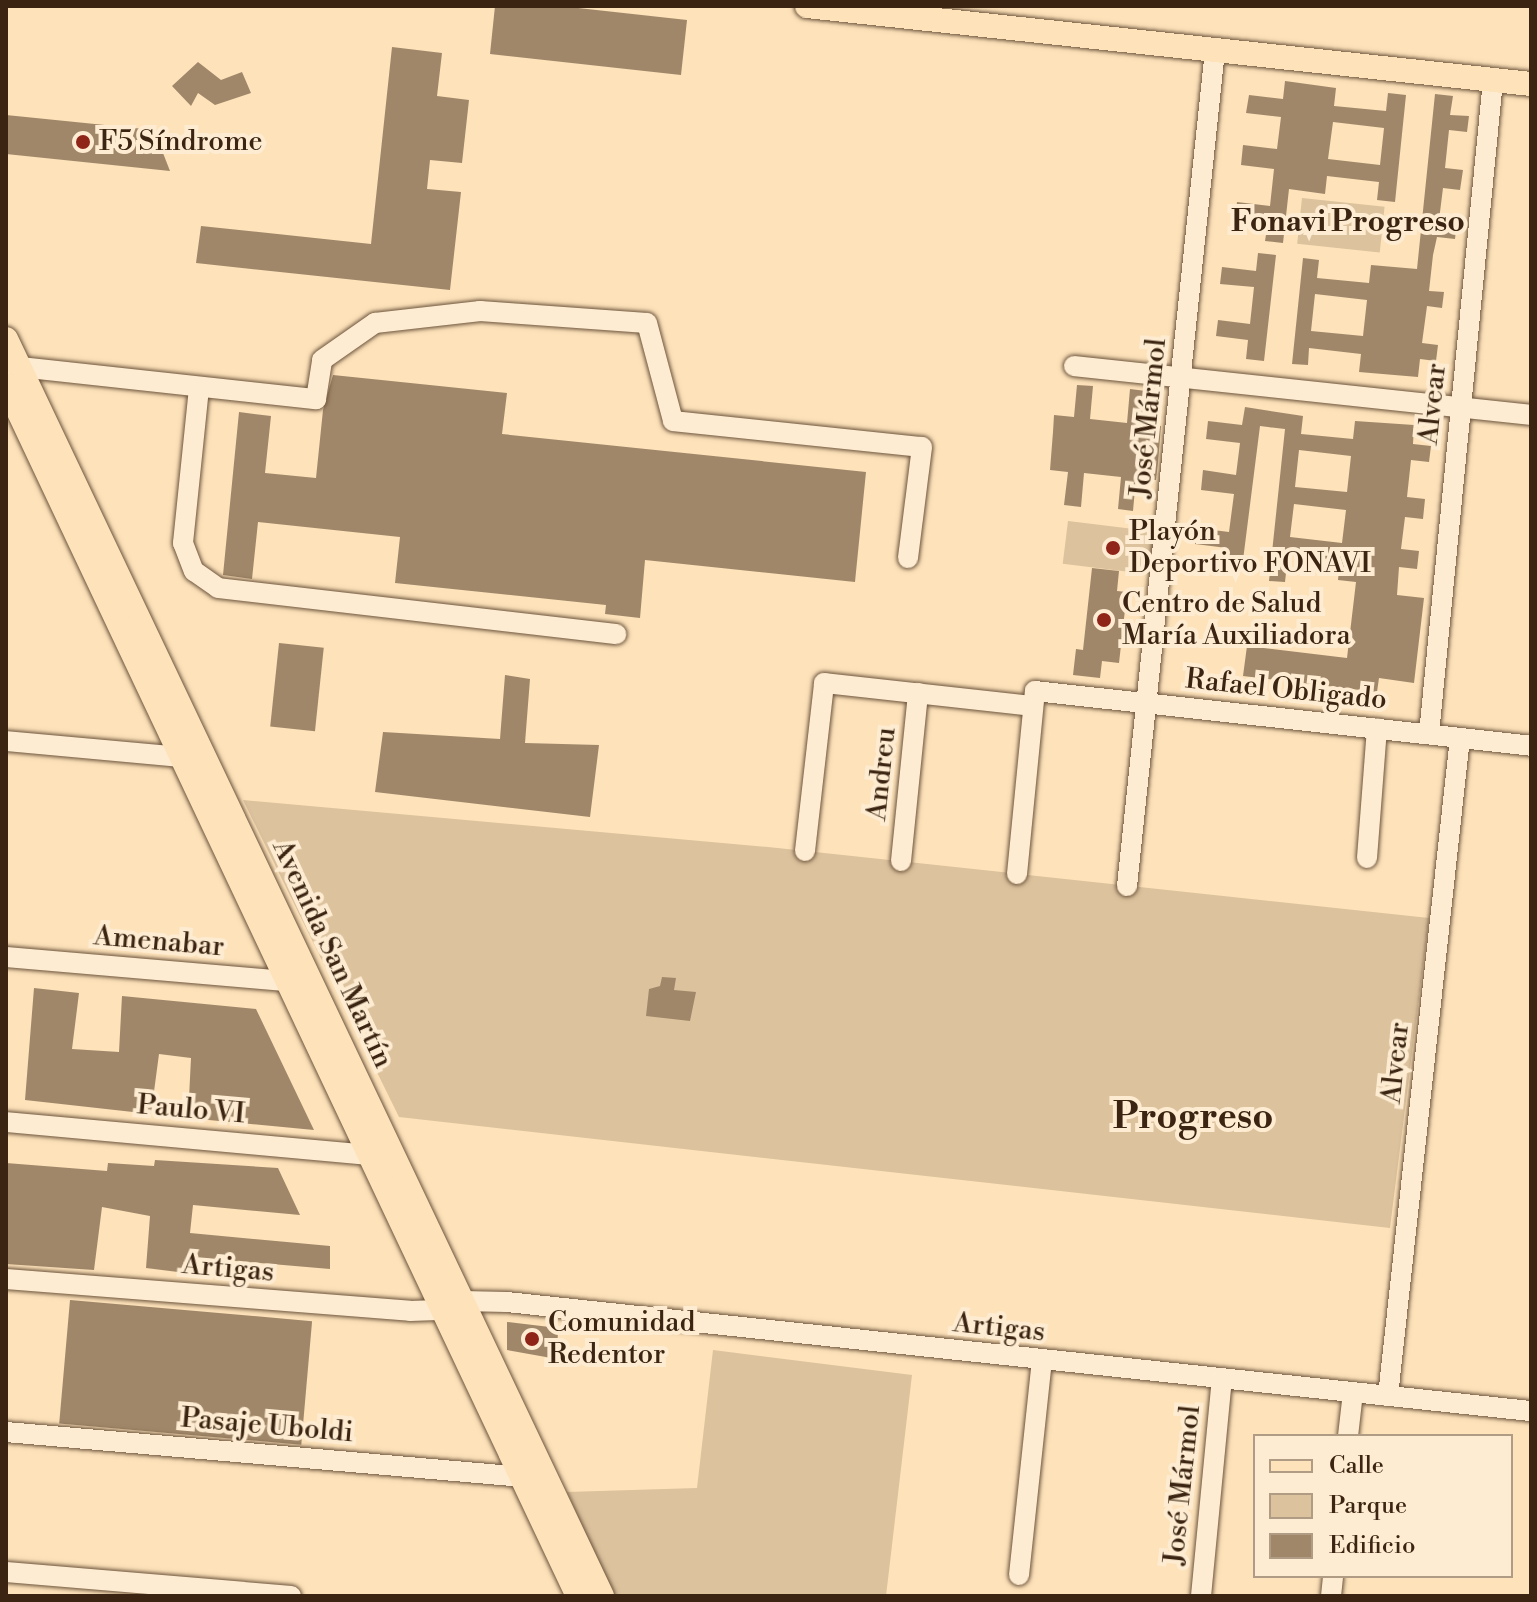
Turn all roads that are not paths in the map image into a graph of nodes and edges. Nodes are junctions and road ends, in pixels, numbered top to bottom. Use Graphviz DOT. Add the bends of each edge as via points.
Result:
graph roads {
  1 [pos="807,6"];
  2 [pos="1215,50"];
  3 [pos="1493,80"];
  4 [pos="1531,84"];
  5 [pos="6,339"];
  6 [pos="1074,366"];
  7 [pos="11,375"];
  8 [pos="1181,379"];
  9 [pos="199,388"];
  10 [pos="1461,408"];
  11 [pos="1531,415"];
  12 [pos="908,558"];
  13 [pos="616,634"];
  14 [pos="918,693"];
  15 [pos="1034,698"];
  16 [pos="1148,703"];
  17 [pos="1377,728"];
  18 [pos="1429,734"];
  19 [pos="1460,738"];
  20 [pos="6,741"];
  21 [pos="1531,746"];
  22 [pos="196,758"];
  23 [pos="805,851"];
  24 [pos="1367,858"];
  25 [pos="901,861"];
  26 [pos="1017,874"];
  27 [pos="1127,886"];
  28 [pos="6,957"];
  29 [pos="298,978"];
  30 [pos="6,1122"];
  31 [pos="371,1155"];
  32 [pos="6,1279"];
  33 [pos="453,1306"];
  34 [pos="1042,1360"];
  35 [pos="1222,1379"];
  36 [pos="1353,1392"];
  37 [pos="1388,1396"];
  38 [pos="1531,1411"];
  39 [pos="6,1432"];
  40 [pos="1348,1434"];
  41 [pos="523,1477"];
  42 [pos="6,1572"];
  43 [pos="1019,1575"];
  44 [pos="291,1596"];
  45 [pos="578,1596"];
  46 [pos="602,1596"];
  47 [pos="1201,1596"];
  1 -- 2 [label="main road"];
  2 -- 3 [label="main road"];
  2 -- 8 [label="street, José Mármol"];
  3 -- 4 [label="main road"];
  3 -- 10 [label="street, Alvear"];
  5 -- 7 [label="main road, Avenida San Martín"];
  6 -- 8 [label="street"];
  7 -- 9 [label="street"];
  7 -- 22 [label="main road, Avenida San Martín"];
  8 -- 10 [label="street"];
  8 -- 16 [label="street, José Mármol"];
  9 -- 12 [label="street" via="316,399 322,360 375,323 480,311 647,323 673,421 922,447"];
  9 -- 13 [label="street" via="183,543 194,571 218,588"];
  10 -- 11 [label="street"];
  10 -- 18 [label="street, Alvear"];
  14 -- 15 [label="street, Rafael Obligado"];
  14 -- 23 [label="street, Rafael Obligado" via="824,683"];
  14 -- 25 [label="street, Andreu"];
  15 -- 16 [label="street, Rafael Obligado"];
  15 -- 26 [label="street"];
  16 -- 17 [label="street, Rafael Obligado"];
  16 -- 27 [label="street, José Mármol"];
  17 -- 18 [label="street, Rafael Obligado"];
  17 -- 24 [label="street"];
  18 -- 19 [label="street, Rafael Obligado"];
  19 -- 21 [label="street, Rafael Obligado"];
  19 -- 37 [label="street, Alvear"];
  20 -- 22 [label="street"];
  22 -- 29 [label="main road, Avenida San Martín"];
  28 -- 29 [label="street, Amenabar"];
  29 -- 31 [label="main road, Avenida San Martín"];
  29 -- 33 [label="main road, Avenida San Martín"];
  30 -- 31 [label="street, Paulo VI"];
  31 -- 33 [label="main road, Avenida San Martín"];
  32 -- 33 [label="street, Artigas"];
  33 -- 34 [label="street, Artigas"];
  33 -- 41 [label="main road, Avenida San Martín"];
  33 -- 46 [label="main road, Avenida San Martín"];
  34 -- 35 [label="street, Artigas"];
  34 -- 43 [label="street"];
  35 -- 36 [label="street, Artigas"];
  35 -- 47 [label="street, José Mármol"];
  36 -- 37 [label="street, Artigas"];
  36 -- 40 [label="street"];
  37 -- 38 [label="street, Artigas"];
  39 -- 41 [label="street, Pasaje Uboldi"];
  41 -- 45 [label="main road, Avenida San Martín"];
  42 -- 44 [label="street"];
}
